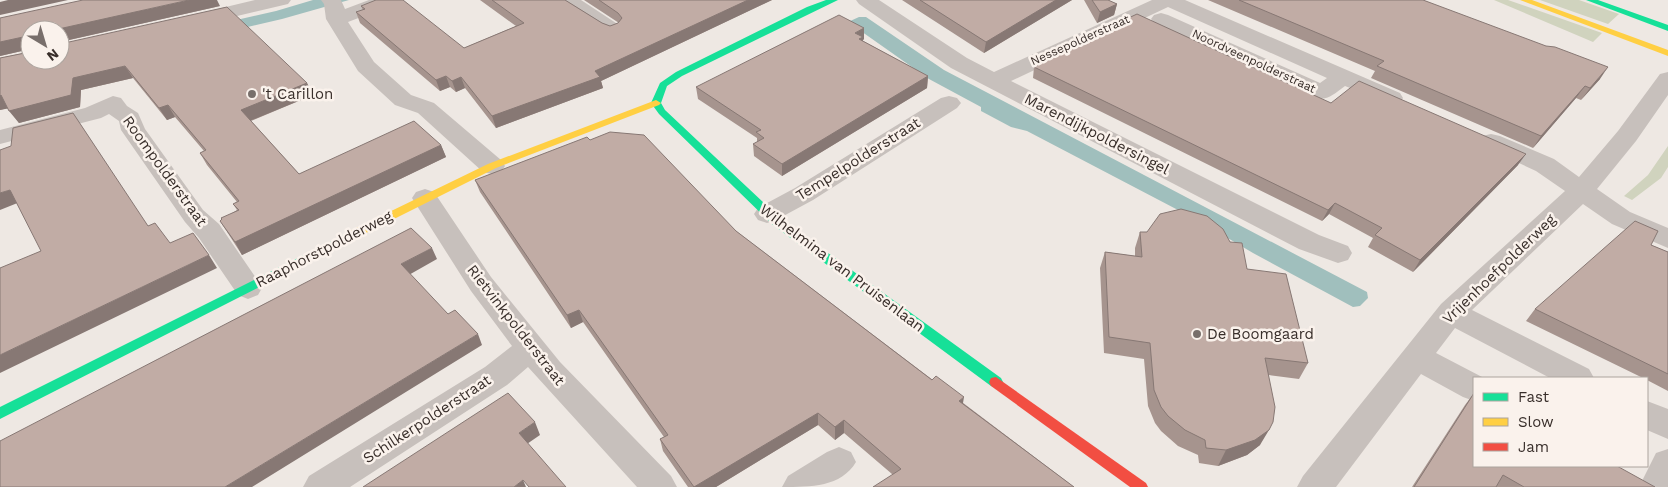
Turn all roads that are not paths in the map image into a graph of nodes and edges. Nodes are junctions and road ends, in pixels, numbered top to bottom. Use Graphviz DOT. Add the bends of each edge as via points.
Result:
graph roads {
  1 [pos="281,0"];
  2 [pos="388,0"];
  3 [pos="568,0"];
  4 [pos="834,0"];
  5 [pos="866,0"];
  6 [pos="1524,0"];
  7 [pos="1590,0"];
  8 [pos="1166,6"];
  9 [pos="333,8"];
  10 [pos="175,24"];
  11 [pos="1668,28"];
  12 [pos="612,29"];
  13 [pos="1668,53"];
  14 [pos="1668,79"];
  15 [pos="992,80"];
  16 [pos="656,103"];
  17 [pos="948,103"];
  18 [pos="1409,105"];
  19 [pos="1475,134"];
  20 [pos="0,137"];
  21 [pos="492,166"];
  22 [pos="1582,190"];
  23 [pos="425,198"];
  24 [pos="767,214"];
  25 [pos="1668,239"];
  26 [pos="1338,253"];
  27 [pos="248,288"];
  28 [pos="1451,312"];
  29 [pos="531,348"];
  30 [pos="1416,356"];
  31 [pos="1576,377"];
  32 [pos="1473,387"];
  33 [pos="0,413"];
  34 [pos="1648,415"];
  35 [pos="1668,425"];
  36 [pos="839,462"];
  37 [pos="1668,464"];
  38 [pos="1645,483"];
  39 [pos="321,487"];
  40 [pos="659,487"];
  41 [pos="800,487"];
  42 [pos="1141,487"];
  43 [pos="1315,487"];
  1 -- 10 [label="street"];
  2 -- 9 [label="street"];
  3 -- 12 [label="street"];
  4 -- 16 [label="street" via="679,74 664,85"];
  5 -- 15 [label="street, Marendijkpoldersingel" via="959,63"];
  6 -- 13 [label="street"];
  7 -- 11 [label="street"];
  8 -- 15 [label="street, Nessepolderstraat"];
  8 -- 18 [label="street, Noordveenpolderstraat"];
  9 -- 21 [label="street" via="366,66 403,100 426,108"];
  14 -- 22 [label="street, Vrijenhoefpolderweg"];
  15 -- 26 [label="street, Marendijkpoldersingel" via="1309,242"];
  16 -- 21 [label="street, Raaphorstpolderweg"];
  16 -- 24 [label="street, Wilhelmina van Pruisenlaan"];
  17 -- 24 [label="street, Tempelpolderstraat"];
  19 -- 22 [label="street" via="1545,165"];
  20 -- 27 [label="street, Roompolderstraat" via="93,113 113,103 130,118 133,130"];
  21 -- 23 [label="street, Raaphorstpolderweg"];
  22 -- 25 [label="street" via="1621,218"];
  22 -- 28 [label="street, Vrijenhoefpolderweg"];
  23 -- 27 [label="street, Raaphorstpolderweg"];
  23 -- 29 [label="street, Rietvinkpolderstraat" via="481,284"];
  24 -- 42 [label="street, Wilhelmina van Pruisenlaan"];
  27 -- 33 [label="street, Raaphorstpolderweg"];
  28 -- 30 [label="street, Vrijenhoefpolderweg"];
  28 -- 31 [label="street"];
  29 -- 39 [label="street, Schilkerpolderstraat" via="496,376"];
  29 -- 40 [label="street, Rietvinkpolderstraat"];
  30 -- 32 [label="street"];
  30 -- 43 [label="street, Vrijenhoefpolderweg"];
  34 -- 35 [label="street"];
  36 -- 41 [label="street"];
  37 -- 38 [label="street"];
}
